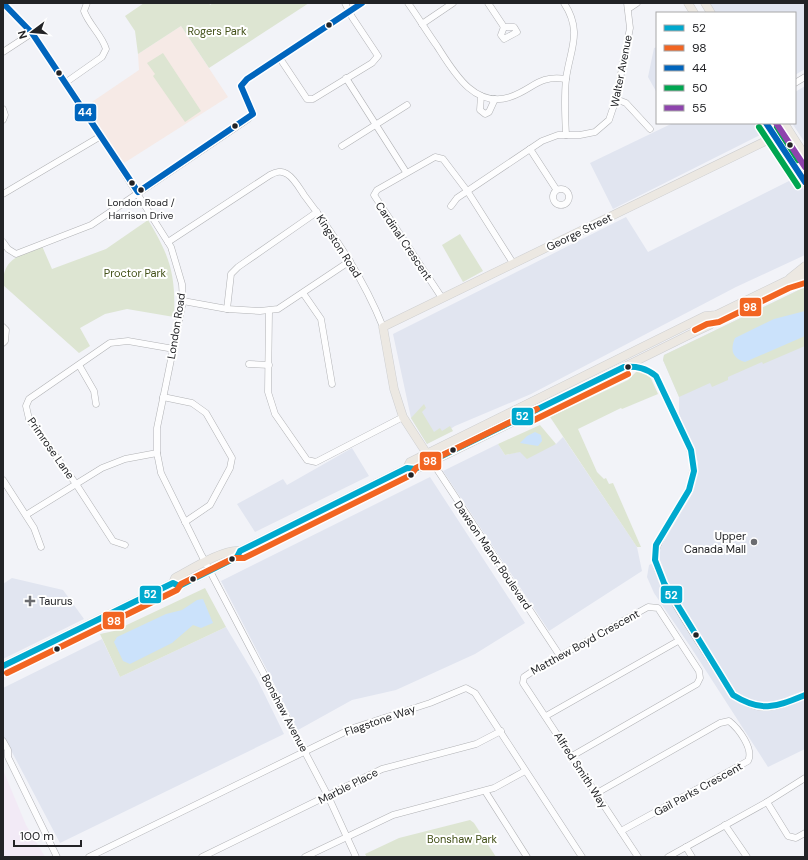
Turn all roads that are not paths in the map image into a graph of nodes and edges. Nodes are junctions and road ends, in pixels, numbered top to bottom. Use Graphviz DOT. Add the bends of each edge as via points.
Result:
graph roads {
  1 [pos="3,3"];
  2 [pos="88,3"];
  3 [pos="345,3"];
  4 [pos="362,3"];
  5 [pos="408,3"];
  6 [pos="453,3"];
  7 [pos="488,3"];
  8 [pos="564,3"];
  9 [pos="637,3"];
  10 [pos="688,3"];
  11 [pos="705,3"];
  12 [pos="627,6"];
  13 [pos="349,11"];
  14 [pos="693,12"];
  15 [pos="710,12"];
  16 [pos="422,24"];
  17 [pos="504,27"];
  18 [pos="32,33"];
  19 [pos="3,52"];
  20 [pos="279,57"];
  21 [pos="805,77"];
  22 [pos="346,78"];
  23 [pos="566,79"];
  24 [pos="796,82"];
  25 [pos="65,83"];
  26 [pos="481,96"];
  27 [pos="495,99"];
  28 [pos="616,99"];
  29 [pos="407,105"];
  30 [pos="3,109"];
  31 [pos="3,120"];
  32 [pos="376,124"];
  33 [pos="767,124"];
  34 [pos="785,124"];
  35 [pos="650,129"];
  36 [pos="566,135"];
  37 [pos="101,136"];
  38 [pos="774,136"];
  39 [pos="342,146"];
  40 [pos="530,150"];
  41 [pos="805,156"];
  42 [pos="406,172"];
  43 [pos="805,182"];
  44 [pos="556,189"];
  45 [pos="138,192"];
  46 [pos="468,192"];
  47 [pos="3,194"];
  48 [pos="451,206"];
  49 [pos="317,212"];
  50 [pos="3,242"];
  51 [pos="168,242"];
  52 [pos="350,261"];
  53 [pos="513,264"];
  54 [pos="805,266"];
  55 [pos="805,275"];
  56 [pos="786,281"];
  57 [pos="303,293"];
  58 [pos="442,298"];
  59 [pos="182,301"];
  60 [pos="227,308"];
  61 [pos="269,311"];
  62 [pos="716,315"];
  63 [pos="3,327"];
  64 [pos="383,327"];
  65 [pos="3,343"];
  66 [pos="174,349"];
  67 [pos="249,364"];
  68 [pos="269,364"];
  69 [pos="79,365"];
  70 [pos="332,384"];
  71 [pos="163,397"];
  72 [pos="96,404"];
  73 [pos="403,417"];
  74 [pos="687,442"];
  75 [pos="157,453"];
  76 [pos="429,458"];
  77 [pos="3,480"];
  78 [pos="76,484"];
  79 [pos="26,515"];
  80 [pos="185,522"];
  81 [pos="125,545"];
  82 [pos="41,547"];
  83 [pos="240,551"];
  84 [pos="206,563"];
  85 [pos="210,571"];
  86 [pos="173,583"];
  87 [pos="678,641"];
  88 [pos="560,656"];
  89 [pos="3,666"];
  90 [pos="523,683"];
  91 [pos="805,695"];
  92 [pos="546,716"];
  93 [pos="501,731"];
  94 [pos="3,741"];
  95 [pos="305,752"];
  96 [pos="5,755"];
  97 [pos="572,756"];
  98 [pos="525,771"];
  99 [pos="805,778"];
  100 [pos="485,791"];
  101 [pos="596,793"];
  102 [pos="328,796"];
  103 [pos="767,802"];
  104 [pos="725,825"];
  105 [pos="621,831"];
  106 [pos="805,833"];
  107 [pos="347,837"];
  108 [pos="686,847"];
  109 [pos="57,857"];
  110 [pos="89,857"];
  111 [pos="202,857"];
  112 [pos="305,857"];
  113 [pos="356,857"];
  114 [pos="527,857"];
  115 [pos="582,857"];
  116 [pos="638,857"];
  117 [pos="668,857"];
  118 [pos="692,857"];
  119 [pos="747,857"];
  1 -- 18 [label="street, London Road"];
  2 -- 25 [label="street" via="84,11 86,18 106,49 102,57"];
  3 -- 13 [label="street"];
  4 -- 13 [label="street"];
  5 -- 16 [label="street"];
  6 -- 16 [label="street"];
  7 -- 17 [label="street"];
  8 -- 23 [label="street" via="572,16 576,32"];
  9 -- 12 [label="street"];
  10 -- 14 [label="main road"];
  11 -- 15 [label="main road"];
  12 -- 28 [label="street, Walter Avenue" via="630,28"];
  13 -- 20 [label="street"];
  13 -- 22 [label="street" via="378,56"];
  16 -- 26 [label="street" via="461,81"];
  17 -- 17 [label="street" via="500,39 507,39 517,30 513,27"];
  18 -- 19 [label="street"];
  18 -- 25 [label="street, London Road"];
  20 -- 22 [label="street" via="307,99 313,99"];
  20 -- 45 [label="street" via="241,86 243,95 252,108 253,114 248,119"];
  21 -- 24 [label="street"];
  22 -- 32 [label="street"];
  23 -- 27 [label="street" via="544,79 516,95"];
  23 -- 36 [label="street"];
  25 -- 37 [label="street, London Road"];
  26 -- 27 [label="street"];
  26 -- 27 [label="street" via="480,110 485,114 489,112"];
  28 -- 35 [label="street" via="626,103"];
  28 -- 36 [label="street, Walter Avenue" via="609,120 601,128 588,134"];
  29 -- 32 [label="street"];
  30 -- 31 [label="street"];
  32 -- 39 [label="street"];
  32 -- 42 [label="street"];
  33 -- 38 [label="main road"];
  34 -- 41 [label="main road"];
  36 -- 40 [label="street, Walter Avenue" via="549,137"];
  37 -- 45 [label="street, London Road"];
  37 -- 47 [label="street"];
  38 -- 43 [label="main road"];
  38 -- 53 [label="main road, George Street"];
  40 -- 44 [label="street"];
  40 -- 46 [label="street, Walter Avenue"];
  42 -- 46 [label="street, Cardinal Crescent" via="435,157 443,159"];
  42 -- 58 [label="street, Cardinal Crescent" via="377,190 374,196"];
  44 -- 44 [label="street" via="552,204 560,204 570,198 568,192"];
  45 -- 50 [label="street" via="90,225 16,254 8,250"];
  45 -- 51 [label="street, London Road"];
  46 -- 48 [label="street, Walter Avenue" via="457,198"];
  46 -- 53 [label="street, Cardinal Crescent"];
  49 -- 51 [label="street, Kingston Road" via="288,174 279,171"];
  49 -- 52 [label="street, Kingston Road"];
  49 -- 60 [label="street" via="231,274"];
  51 -- 59 [label="street, London Road" via="182,284"];
  52 -- 57 [label="street"];
  52 -- 64 [label="street, Kingston Road" via="372,298"];
  53 -- 58 [label="main road, George Street"];
  54 -- 56 [label="main road"];
  55 -- 56 [label="main road"];
  56 -- 62 [label="main road"];
  57 -- 61 [label="street" via="278,309"];
  57 -- 70 [label="street" via="321,319"];
  58 -- 64 [label="main road, George Street"];
  59 -- 60 [label="street"];
  59 -- 66 [label="street, London Road"];
  60 -- 61 [label="street"];
  61 -- 68 [label="street"];
  62 -- 76 [label="main road" via="705,316"];
  62 -- 76 [label="main road" via="710,324 695,332"];
  63 -- 65 [label="street" via="6,330"];
  64 -- 73 [label="main road, Kingston Road" via="394,389"];
  66 -- 69 [label="street, Primrose Lane" via="128,341 110,343"];
  66 -- 71 [label="street, London Road"];
  67 -- 68 [label="street"];
  68 -- 73 [label="street" via="268,392 275,414 307,460 316,462"];
  69 -- 72 [label="street" via="94,392"];
  69 -- 78 [label="street, Primrose Lane" via="29,399 26,406 29,419"];
  71 -- 75 [label="street, London Road" via="157,428"];
  71 -- 80 [label="street" via="192,403 206,413 232,458 230,468 210,505"];
  73 -- 76 [label="main road, Kingston Road"];
  74 -- 91 [label="street" via="691,450 694,471 689,490 656,545 655,560 664,584 733,695 747,705 770,709"];
  75 -- 78 [label="street" via="125,459"];
  75 -- 80 [label="street, London Road" via="161,473"];
  76 -- 83 [label="main road" via="410,462 407,468"];
  76 -- 88 [label="street, Dawson Manor Boulevard"];
  77 -- 79 [label="street"];
  78 -- 79 [label="street"];
  78 -- 81 [label="street, Primrose Lane" via="113,541"];
  79 -- 82 [label="street"];
  80 -- 84 [label="street, London Road"];
  83 -- 84 [label="main road" via="233,550"];
  83 -- 85 [label="main road" via="238,557"];
  84 -- 85 [label="street, London Road"];
  84 -- 86 [label="main road" via="175,578"];
  85 -- 86 [label="main road" via="179,586"];
  85 -- 95 [label="street, Bonshaw Avenue"];
  86 -- 89 [label="main road"];
  87 -- 88 [label="street, Matthew Boyd Crescent" via="658,608 648,606"];
  87 -- 92 [label="street"];
  87 -- 97 [label="street, Matthew Boyd Crescent" via="699,671 700,678 697,684"];
  88 -- 90 [label="street, Matthew Boyd Crescent" via="524,677"];
  90 -- 92 [label="street, Alfred Smith Way"];
  92 -- 97 [label="street, Alfred Smith Way"];
  93 -- 95 [label="street, Flagstone Way" via="475,693 466,688 430,703 353,728"];
  93 -- 98 [label="street, Flagstone Way"];
  93 -- 102 [label="street, Marble Place" via="476,744 382,769"];
  94 -- 96 [label="street" via="8,750"];
  95 -- 102 [label="street, Bonshaw Avenue"];
  95 -- 110 [label="street, Flagstone Way"];
  96 -- 109 [label="street"];
  97 -- 101 [label="street, Alfred Smith Way"];
  98 -- 100 [label="street"];
  98 -- 115 [label="street, Flagstone Way"];
  99 -- 103 [label="street"];
  100 -- 107 [label="street" via="393,815"];
  100 -- 114 [label="street"];
  101 -- 105 [label="street, Alfred Smith Way"];
  101 -- 105 [label="street, Gail Parks Crescent" via="720,723 729,721 735,726 749,749 748,761"];
  102 -- 107 [label="street, Bonshaw Avenue"];
  102 -- 111 [label="street, Marble Place"];
  103 -- 104 [label="street"];
  103 -- 106 [label="street" via="788,836 796,838"];
  104 -- 108 [label="street"];
  104 -- 119 [label="street"];
  105 -- 116 [label="street, Alfred Smith Way"];
  107 -- 112 [label="street"];
  107 -- 113 [label="street, Bonshaw Avenue"];
  108 -- 117 [label="street"];
  108 -- 118 [label="street"];
}
